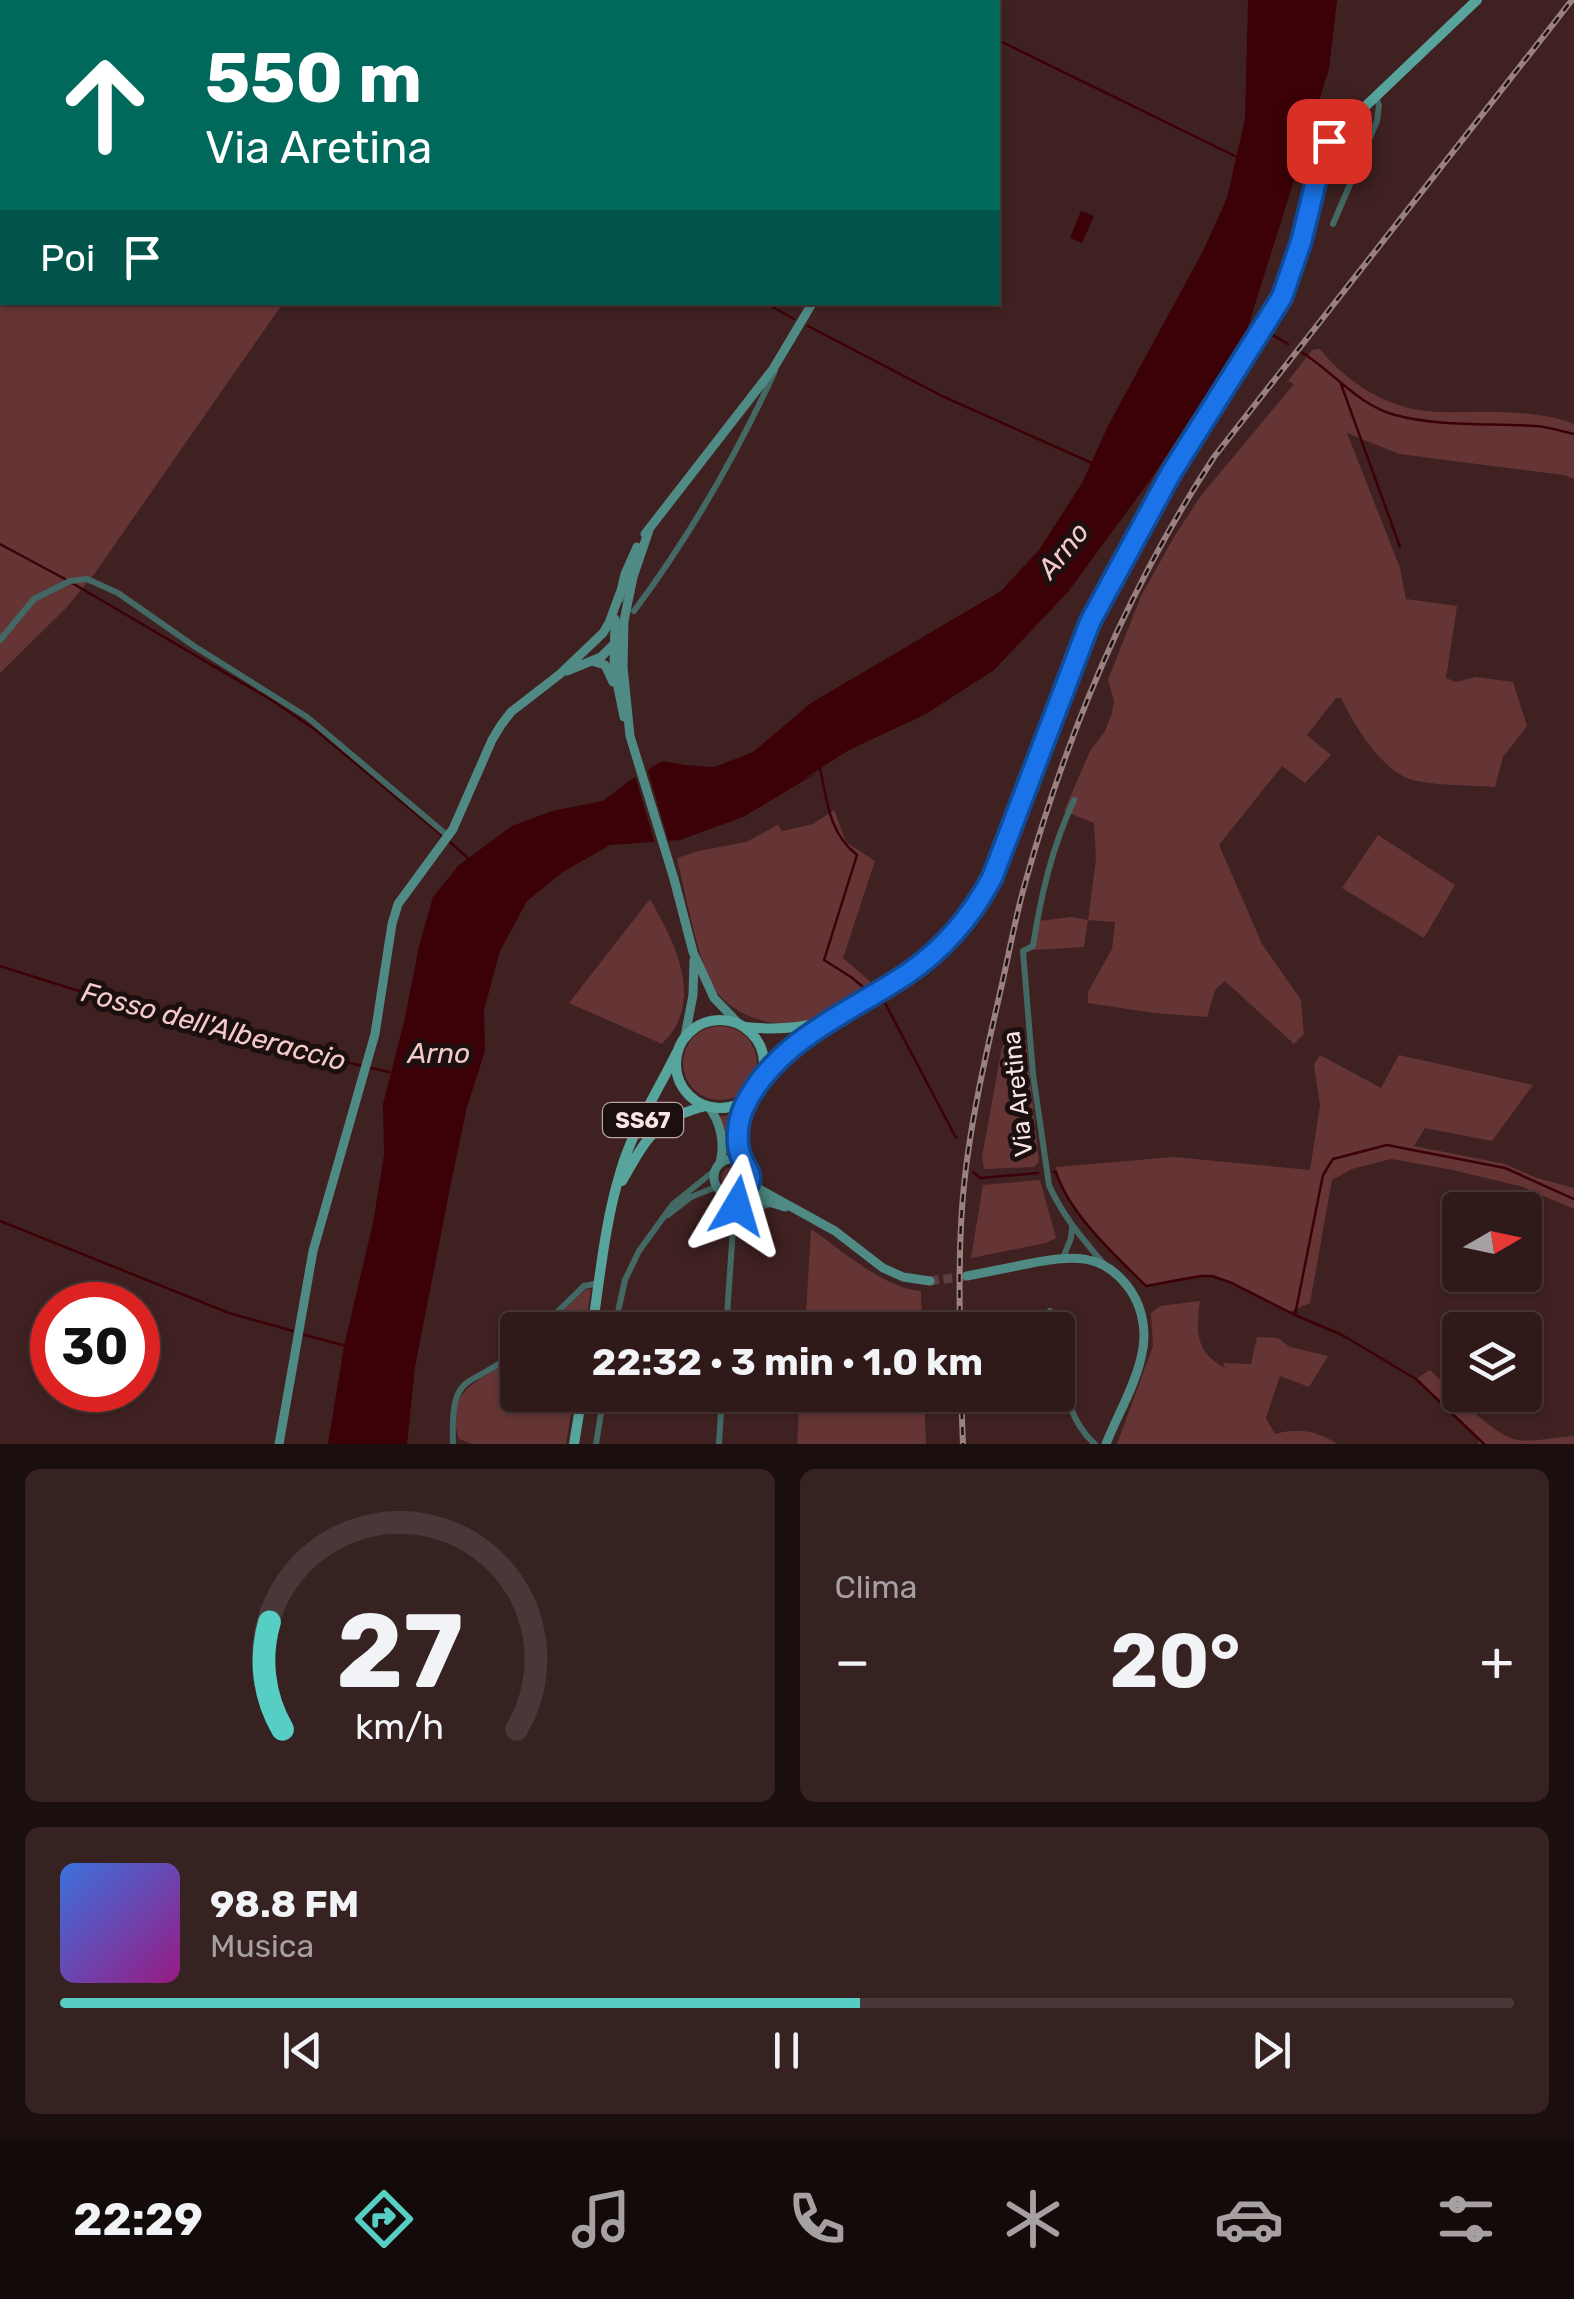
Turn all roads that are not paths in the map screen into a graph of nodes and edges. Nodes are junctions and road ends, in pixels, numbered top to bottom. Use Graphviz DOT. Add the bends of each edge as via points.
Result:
graph roads {
  1 [pos="1477,0"];
  2 [pos="1375,96"];
  3 [pos="1333,224"];
  4 [pos="811,305"];
  5 [pos="784,350"];
  6 [pos="649,530"];
  7 [pos="620,593"];
  8 [pos="634,611"];
  9 [pos="624,621"];
  10 [pos="0,640"];
  11 [pos="613,646"];
  12 [pos="587,649"];
  13 [pos="592,661"];
  14 [pos="623,668"];
  15 [pos="560,674"];
  16 [pos="618,699"];
  17 [pos="630,735"];
  18 [pos="1074,800"];
  19 [pos="448,836"];
  20 [pos="693,952"];
  21 [pos="828,1021"];
  22 [pos="742,1025"];
  23 [pos="685,1036"];
  24 [pos="677,1052"];
  25 [pos="754,1090"];
  26 [pos="707,1106"];
  27 [pos="742,1163"];
  28 [pos="717,1167"];
  29 [pos="750,1176"];
  30 [pos="720,1190"];
  31 [pos="616,1191"];
  32 [pos="740,1193"];
  33 [pos="770,1204"];
  34 [pos="794,1209"];
  35 [pos="663,1218"];
  36 [pos="1072,1226"];
  37 [pos="733,1228"];
  38 [pos="732,1239"];
  39 [pos="1083,1239"];
  40 [pos="1063,1258"];
  41 [pos="1080,1258"];
  42 [pos="1107,1267"];
  43 [pos="967,1276"];
  44 [pos="930,1281"];
  45 [pos="599,1283"];
  46 [pos="558,1312"];
  47 [pos="595,1312"];
  48 [pos="618,1312"];
  49 [pos="727,1312"];
  50 [pos="500,1361"];
  51 [pos="579,1412"];
  52 [pos="601,1412"];
  53 [pos="721,1412"];
  54 [pos="1073,1412"];
  55 [pos="279,1444"];
  56 [pos="453,1444"];
  57 [pos="574,1444"];
  58 [pos="596,1444"];
  59 [pos="719,1444"];
  60 [pos="1095,1444"];
  61 [pos="1106,1444"];
  1 -- 2 [label="main road"];
  2 -- 3 [label="street" via="1377,121"];
  2 -- 21 [label="main road" via="1329,141 1282,297 1171,473 1090,622 980,902 936,952"];
  4 -- 5 [label="main road"];
  5 -- 6 [label="main road"];
  5 -- 8 [label="street" via="716,488"];
  6 -- 7 [label="main road"];
  6 -- 9 [label="main road"];
  7 -- 11 [label="main road"];
  7 -- 12 [label="main road" via="609,624"];
  9 -- 11 [label="main road"];
  9 -- 14 [label="main road"];
  10 -- 19 [label="street" via="34,599 87,578 307,717"];
  11 -- 12 [label="main road" via="601,642"];
  11 -- 13 [label="main road"];
  11 -- 14 [label="main road"];
  11 -- 16 [label="main road"];
  12 -- 15 [label="main road"];
  13 -- 15 [label="main road"];
  13 -- 16 [label="main road" via="604,665"];
  14 -- 17 [label="main road"];
  15 -- 19 [label="main road" via="500,725"];
  16 -- 17 [label="main road"];
  17 -- 20 [label="main road"];
  18 -- 36 [label="street, Via Aretina" via="1046,876 1033,946 1024,951 1048,1186"];
  19 -- 55 [label="main road" via="398,904 392,924 375,1034 314,1251"];
  20 -- 22 [label="main road" via="714,998"];
  20 -- 23 [label="main road"];
  21 -- 22 [label="main road" via="774,1030"];
  21 -- 25 [label="main road" via="787,1052"];
  22 -- 23 [label="main road" via="704,1022"];
  22 -- 25 [label="main road" via="764,1060"];
  23 -- 24 [label="main road"];
  24 -- 26 [label="main road" via="684,1090"];
  24 -- 31 [label="main road, SS67" via="630,1144"];
  25 -- 26 [label="main road" via="732,1106"];
  25 -- 27 [label="main road" via="737,1129"];
  26 -- 28 [label="main road" via="722,1142"];
  26 -- 31 [label="main road, SS67" via="664,1122"];
  27 -- 28 [label="main road" via="731,1159"];
  27 -- 29 [label="main road"];
  28 -- 30 [label="main road"];
  28 -- 35 [label="street"];
  29 -- 32 [label="main road"];
  29 -- 34 [label="main road"];
  30 -- 32 [label="main road"];
  30 -- 35 [label="street" via="691,1197"];
  30 -- 37 [label="street"];
  31 -- 45 [label="main road, SS67"];
  32 -- 33 [label="main road"];
  32 -- 37 [label="street"];
  33 -- 34 [label="main road"];
  33 -- 38 [label="street" via="747,1215"];
  34 -- 44 [label="main road" via="891,1272"];
  35 -- 48 [label="street" via="625,1280"];
  36 -- 39 [label="street, Via Aretina"];
  36 -- 40 [label="street"];
  37 -- 38 [label="street"];
  38 -- 49 [label="street"];
  39 -- 41 [label="street"];
  39 -- 42 [label="street, Via Aretina"];
  40 -- 41 [label="main road"];
  40 -- 43 [label="main road"];
  41 -- 42 [label="main road"];
  42 -- 61 [label="main road, Via Aretina" via="1134,1298 1144,1334 1140,1364"];
  45 -- 46 [label="street" via="584,1286"];
  45 -- 47 [label="main road, SS67"];
  50 -- 56 [label="street" via="459,1390"];
  51 -- 57 [label="main road"];
  52 -- 58 [label="street"];
  53 -- 59 [label="street"];
  54 -- 60 [label="street"];
}
